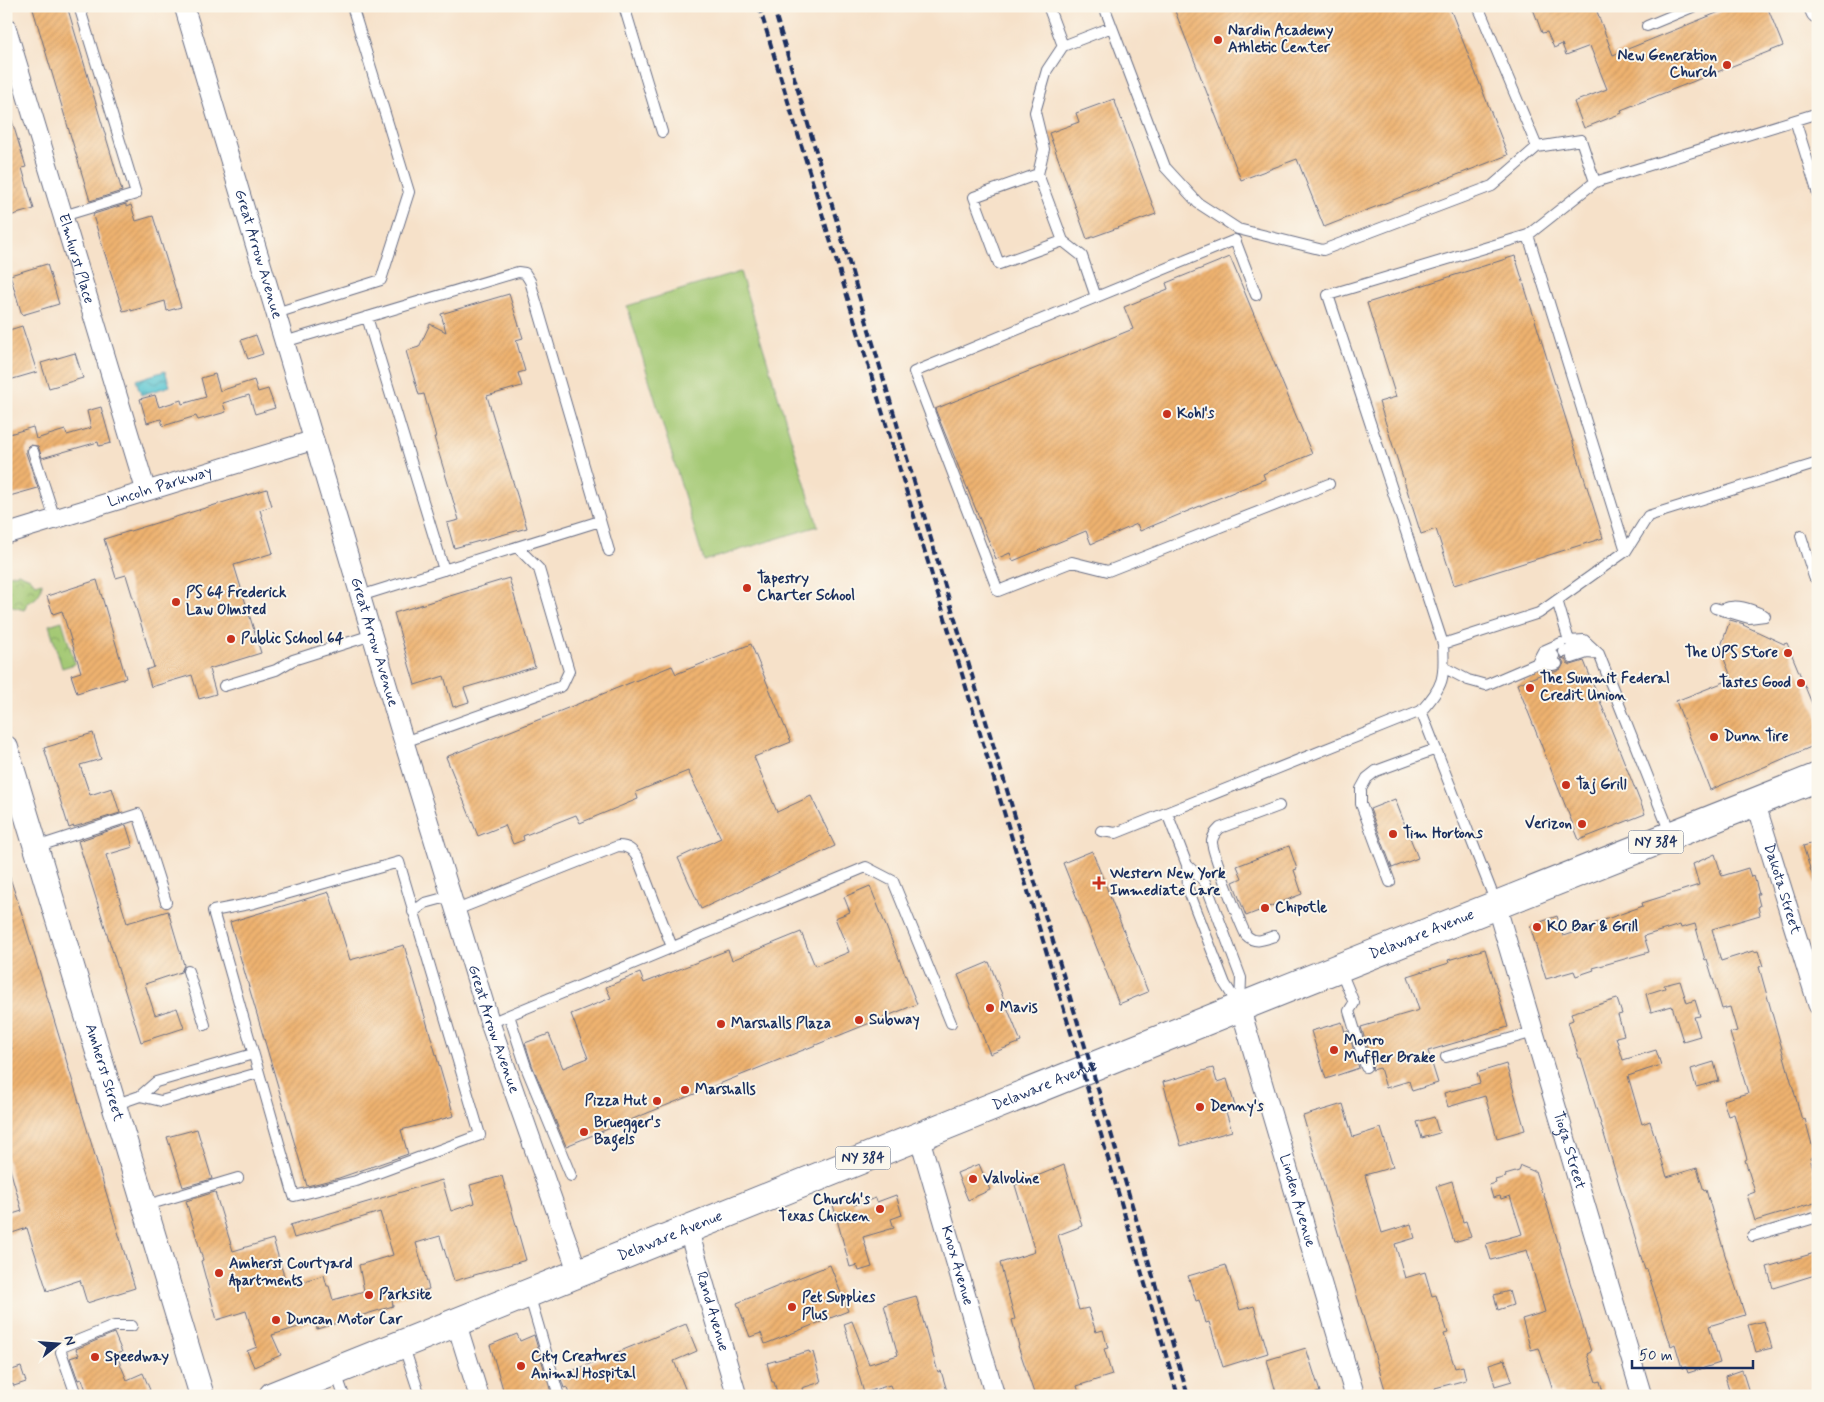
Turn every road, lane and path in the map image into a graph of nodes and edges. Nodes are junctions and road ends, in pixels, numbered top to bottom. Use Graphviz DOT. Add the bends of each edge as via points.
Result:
graph roads {
  1 [pos="79,6"];
  2 [pos="184,6"];
  3 [pos="352,6"];
  4 [pos="624,6"];
  5 [pos="1048,6"];
  6 [pos="1104,6"];
  7 [pos="1478,6"];
  8 [pos="1695,6"];
  9 [pos="1816,6"];
  10 [pos="1818,11"];
  11 [pos="1647,26"];
  12 [pos="6,27"];
  13 [pos="1112,27"];
  14 [pos="1063,46"];
  15 [pos="1818,113"];
  16 [pos="1795,120"];
  17 [pos="662,132"];
  18 [pos="1537,147"];
  19 [pos="1038,174"];
  20 [pos="1595,182"];
  21 [pos="1818,194"];
  22 [pos="63,216"];
  23 [pos="1238,228"];
  24 [pos="1528,235"];
  25 [pos="1063,240"];
  26 [pos="1235,240"];
  27 [pos="1256,295"];
  28 [pos="1096,297"];
  29 [pos="276,313"];
  30 [pos="367,317"];
  31 [pos="284,342"];
  32 [pos="314,440"];
  33 [pos="33,451"];
  34 [pos="1818,463"];
  35 [pos="1329,484"];
  36 [pos="146,491"];
  37 [pos="55,519"];
  38 [pos="600,521"];
  39 [pos="6,534"];
  40 [pos="1801,536"];
  41 [pos="517,547"];
  42 [pos="609,551"];
  43 [pos="1626,552"];
  44 [pos="444,570"];
  45 [pos="1818,581"];
  46 [pos="360,596"];
  47 [pos="1557,600"];
  48 [pos="1719,609"];
  49 [pos="1765,616"];
  50 [pos="372,635"];
  51 [pos="1442,644"];
  52 [pos="1596,651"];
  53 [pos="1556,660"];
  54 [pos="1536,664"];
  55 [pos="1444,668"];
  56 [pos="224,686"];
  57 [pos="1421,711"];
  58 [pos="404,742"];
  59 [pos="6,748"];
  60 [pos="1436,749"];
  61 [pos="1818,777"];
  62 [pos="1755,802"];
  63 [pos="1279,806"];
  64 [pos="1167,812"];
  65 [pos="1101,831"];
  66 [pos="1672,836"];
  67 [pos="36,847"];
  68 [pos="1187,865"];
  69 [pos="1390,882"];
  70 [pos="166,902"];
  71 [pos="453,903"];
  72 [pos="1496,905"];
  73 [pos="413,912"];
  74 [pos="1274,936"];
  75 [pos="672,947"];
  76 [pos="1340,968"];
  77 [pos="188,971"];
  78 [pos="1818,1005"];
  79 [pos="1240,1007"];
  80 [pos="509,1015"];
  81 [pos="490,1023"];
  82 [pos="951,1023"];
  83 [pos="205,1025"];
  84 [pos="1534,1032"];
  85 [pos="252,1054"];
  86 [pos="1446,1057"];
  87 [pos="1366,1067"];
  88 [pos="258,1073"];
  89 [pos="140,1096"];
  90 [pos="114,1105"];
  91 [pos="918,1136"];
  92 [pos="571,1176"];
  93 [pos="238,1178"];
  94 [pos="144,1206"];
  95 [pos="1818,1217"];
  96 [pos="688,1229"];
  97 [pos="1753,1236"];
  98 [pos="578,1273"];
  99 [pos="529,1293"];
  100 [pos="456,1322"];
  101 [pos="132,1326"];
  102 [pos="402,1343"];
  103 [pos="339,1383"];
  104 [pos="75,1392"];
  105 [pos="202,1396"];
  106 [pos="273,1396"];
  107 [pos="420,1396"];
  108 [pos="479,1396"];
  109 [pos="559,1396"];
  110 [pos="737,1396"];
  111 [pos="995,1396"];
  112 [pos="1355,1396"];
  113 [pos="1642,1396"];
  1 -- 22 [label="lane" via="136,194"];
  2 -- 29 [label="street, Great Arrow Avenue"];
  3 -- 29 [label="lane" via="409,192 382,280"];
  4 -- 17 [label="lane"];
  5 -- 14 [label="lane"];
  6 -- 13 [label="lane"];
  7 -- 18 [label="lane"];
  8 -- 11 [label="lane"];
  9 -- 10 [label="street"];
  12 -- 22 [label="street, Elmhurst Place"];
  13 -- 14 [label="lane"];
  13 -- 23 [label="lane" via="1165,167 1198,203"];
  14 -- 19 [label="lane" via="1047,70 1035,112 1044,149"];
  15 -- 16 [label="lane"];
  16 -- 20 [label="lane"];
  16 -- 21 [label="lane"];
  18 -- 20 [label="lane" via="1581,140"];
  18 -- 23 [label="lane" via="1492,186 1323,250"];
  19 -- 25 [label="lane"];
  19 -- 25 [label="lane" via="974,197 999,264"];
  20 -- 24 [label="lane"];
  22 -- 36 [label="street, Elmhurst Place"];
  23 -- 26 [label="lane"];
  24 -- 43 [label="lane"];
  24 -- 51 [label="lane" via="1328,295"];
  25 -- 28 [label="lane" via="1082,256"];
  26 -- 27 [label="lane"];
  26 -- 28 [label="lane"];
  28 -- 35 [label="lane" via="914,372 998,591 1072,562 1108,571"];
  29 -- 31 [label="street, Great Arrow Avenue"];
  30 -- 31 [label="lane"];
  30 -- 38 [label="lane" via="518,272 525,273"];
  30 -- 44 [label="lane"];
  31 -- 32 [label="street, Great Arrow Avenue"];
  32 -- 36 [label="street, Lincoln Parkway"];
  32 -- 46 [label="street, Great Arrow Avenue"];
  33 -- 37 [label="lane"];
  34 -- 43 [label="lane" via="1648,516"];
  36 -- 37 [label="street, Lincoln Parkway"];
  37 -- 39 [label="street, Lincoln Parkway"];
  38 -- 41 [label="lane"];
  38 -- 42 [label="lane"];
  40 -- 45 [label="lane"];
  41 -- 44 [label="lane"];
  41 -- 58 [label="lane" via="539,569 569,671 562,686"];
  43 -- 47 [label="lane"];
  44 -- 46 [label="lane"];
  46 -- 50 [label="street, Great Arrow Avenue"];
  47 -- 51 [label="lane" via="1539,613"];
  47 -- 52 [label="lane" via="1569,641 1584,640"];
  48 -- 49 [label="lane" via="1732,605"];
  50 -- 56 [label="lane"];
  50 -- 58 [label="street, Great Arrow Avenue"];
  51 -- 55 [label="lane"];
  52 -- 54 [label="lane" via="1542,651"];
  52 -- 66 [label="lane"];
  53 -- 54 [label="lane" via="1553,665"];
  54 -- 55 [label="lane" via="1486,685"];
  55 -- 57 [label="lane" via="1435,696"];
  57 -- 60 [label="lane"];
  57 -- 64 [label="lane"];
  58 -- 71 [label="street, Great Arrow Avenue"];
  59 -- 67 [label="street, Amherst Street"];
  60 -- 69 [label="lane" via="1376,771 1361,789 1361,804"];
  60 -- 72 [label="lane"];
  61 -- 62 [label="main road, Delaware Avenue / NY 384"];
  62 -- 66 [label="main road, Delaware Avenue / NY 384"];
  62 -- 78 [label="street, Dakota Street"];
  63 -- 74 [label="lane" via="1220,828 1212,839 1220,870 1246,935 1259,941"];
  64 -- 65 [label="lane" via="1116,833"];
  64 -- 68 [label="lane"];
  66 -- 72 [label="main road, Delaware Avenue / NY 384"];
  67 -- 70 [label="lane" via="138,814"];
  67 -- 90 [label="street, Amherst Street"];
  68 -- 79 [label="lane" via="1188,889 1225,984"];
  68 -- 79 [label="lane" via="1204,882 1242,978"];
  71 -- 73 [label="lane" via="425,903"];
  71 -- 75 [label="lane" via="625,846 638,859"];
  71 -- 81 [label="street, Great Arrow Avenue"];
  72 -- 76 [label="main road, Delaware Avenue / NY 384"];
  72 -- 84 [label="street, Tioga Street"];
  73 -- 85 [label="lane" via="398,862 254,904 213,911"];
  73 -- 88 [label="lane" via="480,1135 356,1181 294,1196"];
  75 -- 80 [label="lane"];
  75 -- 82 [label="lane" via="866,867 893,881"];
  76 -- 79 [label="main road, Delaware Avenue / NY 384"];
  76 -- 87 [label="lane" via="1354,1003 1349,1011"];
  77 -- 83 [label="lane"];
  79 -- 91 [label="main road, Delaware Avenue / NY 384"];
  79 -- 112 [label="street, Linden Avenue"];
  80 -- 81 [label="lane"];
  80 -- 92 [label="lane" via="526,1067"];
  81 -- 98 [label="street, Great Arrow Avenue"];
  84 -- 86 [label="lane"];
  84 -- 113 [label="street, Tioga Street"];
  85 -- 88 [label="lane"];
  85 -- 89 [label="lane" via="156,1082"];
  88 -- 89 [label="lane" via="162,1101"];
  89 -- 90 [label="lane"];
  90 -- 94 [label="street, Amherst Street"];
  91 -- 96 [label="main road, Delaware Avenue / NY 384"];
  91 -- 111 [label="street, Knox Avenue"];
  93 -- 94 [label="lane"];
  94 -- 105 [label="street, Amherst Street"];
  95 -- 97 [label="lane"];
  96 -- 98 [label="main road, Delaware Avenue / NY 384"];
  96 -- 110 [label="street, Rand Avenue"];
  98 -- 99 [label="main road, Delaware Avenue / NY 384"];
  99 -- 100 [label="main road, Delaware Avenue / NY 384"];
  99 -- 109 [label="lane"];
  100 -- 102 [label="main road, Delaware Avenue / NY 384"];
  100 -- 108 [label="street"];
  101 -- 104 [label="lane" via="114,1326 62,1347"];
  102 -- 103 [label="main road, Delaware Avenue / NY 384"];
  102 -- 107 [label="lane"];
  103 -- 106 [label="main road, Delaware Avenue / NY 384"];
}
